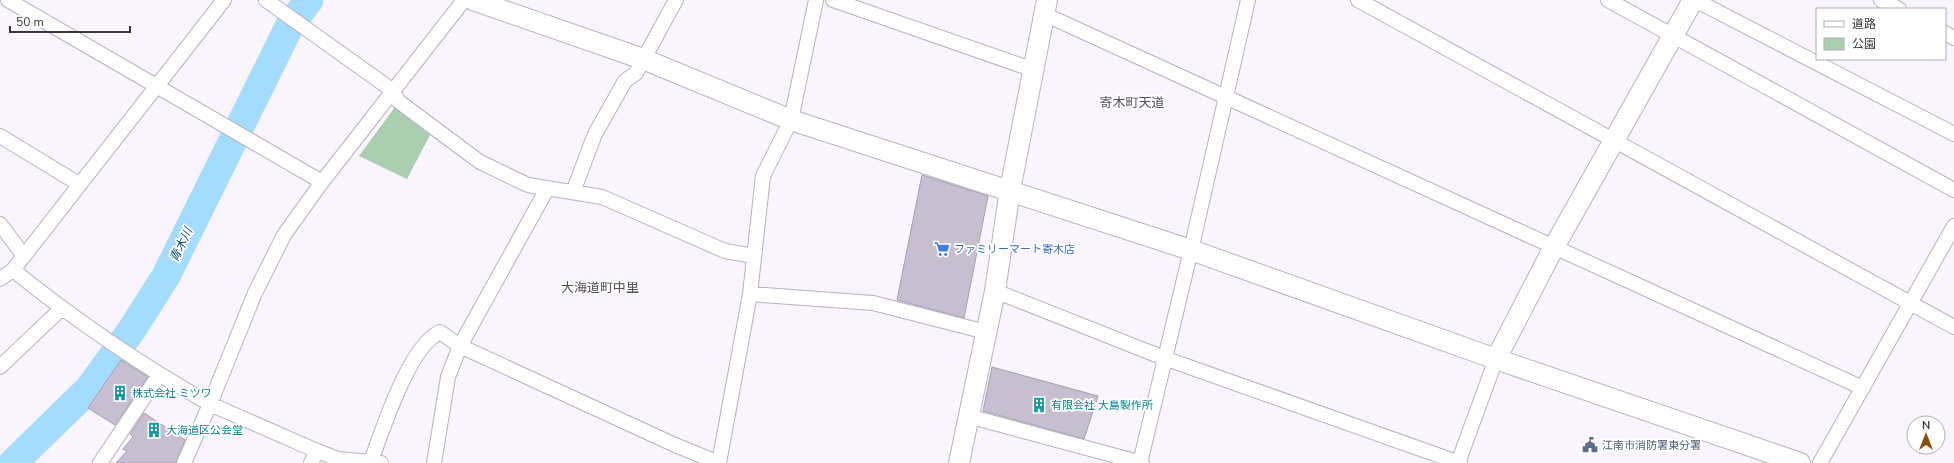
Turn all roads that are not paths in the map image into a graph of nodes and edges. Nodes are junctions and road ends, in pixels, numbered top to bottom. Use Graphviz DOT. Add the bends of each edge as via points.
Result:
graph roads {
  1 [pos="8,0"];
  2 [pos="224,0"];
  3 [pos="266,0"];
  4 [pos="464,0"];
  5 [pos="473,0"];
  6 [pos="676,0"];
  7 [pos="816,0"];
  8 [pos="833,0"];
  9 [pos="1248,0"];
  10 [pos="1358,0"];
  11 [pos="1608,0"];
  12 [pos="1694,0"];
  13 [pos="1881,0"];
  14 [pos="1046,7"];
  15 [pos="1897,8"];
  16 [pos="1673,35"];
  17 [pos="643,59"];
  18 [pos="1034,70"];
  19 [pos="158,86"];
  20 [pos="393,91"];
  21 [pos="1225,98"];
  22 [pos="791,120"];
  23 [pos="1954,134"];
  24 [pos="0,136"];
  25 [pos="1614,140"];
  26 [pos="322,182"];
  27 [pos="79,184"];
  28 [pos="547,189"];
  29 [pos="1010,190"];
  30 [pos="1954,190"];
  31 [pos="573,192"];
  32 [pos="0,224"];
  33 [pos="1954,226"];
  34 [pos="1554,247"];
  35 [pos="1191,250"];
  36 [pos="24,256"];
  37 [pos="754,256"];
  38 [pos="13,270"];
  39 [pos="0,278"];
  40 [pos="995,291"];
  41 [pos="750,294"];
  42 [pos="1911,303"];
  43 [pos="61,309"];
  44 [pos="1954,328"];
  45 [pos="986,332"];
  46 [pos="460,346"];
  47 [pos="1164,358"];
  48 [pos="1496,358"];
  49 [pos="0,367"];
  50 [pos="159,375"];
  51 [pos="1862,388"];
  52 [pos="210,404"];
  53 [pos="968,416"];
  54 [pos="314,457"];
  55 [pos="376,462"];
  56 [pos="100,463"];
  57 [pos="184,463"];
  58 [pos="434,463"];
  59 [pos="719,463"];
  60 [pos="959,463"];
  61 [pos="1140,463"];
  62 [pos="1458,463"];
  63 [pos="1800,463"];
  64 [pos="1820,463"];
  1 -- 19 [label="street"];
  2 -- 19 [label="street"];
  3 -- 20 [label="street"];
  4 -- 20 [label="street"];
  5 -- 17 [label="street"];
  6 -- 17 [label="street"];
  7 -- 22 [label="street"];
  8 -- 18 [label="street"];
  9 -- 21 [label="street"];
  10 -- 25 [label="street"];
  11 -- 16 [label="street"];
  12 -- 16 [label="street"];
  12 -- 23 [label="street"];
  13 -- 15 [label="street"];
  14 -- 18 [label="street"];
  14 -- 21 [label="street"];
  16 -- 25 [label="street"];
  16 -- 30 [label="street"];
  17 -- 22 [label="street"];
  17 -- 31 [label="street" via="636,73 625,81 595,134"];
  18 -- 29 [label="street"];
  19 -- 26 [label="street"];
  19 -- 27 [label="street"];
  20 -- 26 [label="street"];
  20 -- 28 [label="street" via="398,101 480,162 528,185"];
  21 -- 34 [label="street"];
  21 -- 35 [label="street"];
  22 -- 29 [label="street"];
  22 -- 37 [label="street" via="763,176"];
  24 -- 27 [label="street"];
  25 -- 34 [label="street"];
  25 -- 42 [label="street"];
  26 -- 52 [label="street" via="284,235 258,287"];
  27 -- 36 [label="street"];
  28 -- 31 [label="street"];
  28 -- 46 [label="street"];
  29 -- 35 [label="street"];
  29 -- 40 [label="street"];
  31 -- 37 [label="street" via="602,197 725,251"];
  32 -- 36 [label="street"];
  33 -- 42 [label="street"];
  34 -- 48 [label="street"];
  34 -- 51 [label="street"];
  35 -- 47 [label="street"];
  35 -- 48 [label="street"];
  36 -- 38 [label="street"];
  37 -- 41 [label="street"];
  38 -- 39 [label="street"];
  38 -- 43 [label="street"];
  40 -- 45 [label="street"];
  40 -- 47 [label="street"];
  41 -- 45 [label="street" via="873,303"];
  41 -- 59 [label="street"];
  42 -- 44 [label="street"];
  42 -- 51 [label="street"];
  43 -- 49 [label="street"];
  43 -- 50 [label="street"];
  45 -- 53 [label="street"];
  46 -- 55 [label="street" via="440,332 432,336 407,370"];
  46 -- 58 [label="street" via="448,377"];
  46 -- 59 [label="street"];
  47 -- 61 [label="street"];
  47 -- 62 [label="street"];
  48 -- 62 [label="street"];
  48 -- 63 [label="street"];
  50 -- 52 [label="street"];
  50 -- 56 [label="street"];
  51 -- 64 [label="street"];
  52 -- 54 [label="street"];
  52 -- 57 [label="street"];
  53 -- 60 [label="street"];
  53 -- 61 [label="street"];
  54 -- 55 [label="street"];
}
